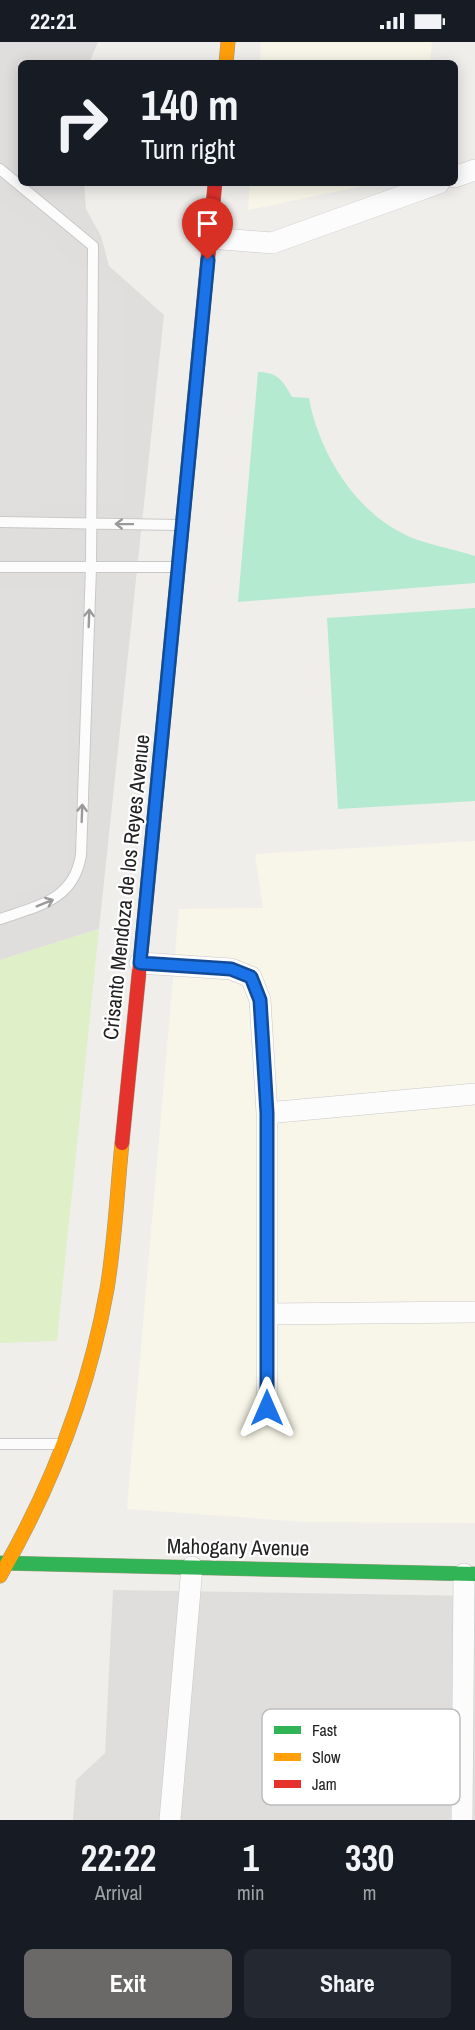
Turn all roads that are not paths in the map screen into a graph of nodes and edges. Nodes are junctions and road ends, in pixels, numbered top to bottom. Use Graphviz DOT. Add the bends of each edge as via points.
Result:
graph roads {
  1 [pos="228,42"];
  2 [pos="226,60"];
  3 [pos="0,170"];
  4 [pos="475,170"];
  5 [pos="458,176"];
  6 [pos="18,185"];
  7 [pos="20,186"];
  8 [pos="215,186"];
  9 [pos="431,186"];
  10 [pos="210,238"];
  11 [pos="0,522"];
  12 [pos="91,524"];
  13 [pos="183,525"];
  14 [pos="0,567"];
  15 [pos="91,567"];
  16 [pos="178,567"];
  17 [pos="0,919"];
  18 [pos="140,963"];
  19 [pos="475,1094"];
  20 [pos="267,1113"];
  21 [pos="475,1312"];
  22 [pos="267,1314"];
  23 [pos="267,1408"];
  24 [pos="0,1444"];
  25 [pos="61,1444"];
  26 [pos="4,1563"];
  27 [pos="192,1567"];
  28 [pos="469,1574"];
  29 [pos="0,1576"];
  30 [pos="170,1820"];
  31 [pos="462,1820"];
  1 -- 2 [label="main road"];
  3 -- 6 [label="lane"];
  4 -- 5 [label="street"];
  7 -- 12 [label="lane" via="93,246"];
  8 -- 10 [label="main road, Crisanto Mendoza de los Reyes Avenue"];
  9 -- 10 [label="street" via="272,243"];
  10 -- 13 [label="main road, Crisanto Mendoza de los Reyes Avenue"];
  11 -- 12 [label="lane"];
  13 -- 12 [label="lane, one-way"];
  12 -- 15 [label="lane"];
  13 -- 16 [label="main road, Crisanto Mendoza de los Reyes Avenue"];
  14 -- 15 [label="lane"];
  15 -- 16 [label="lane"];
  17 -- 15 [label="lane, one-way" via="55,898 70,886 78,871"];
  16 -- 18 [label="main road, Crisanto Mendoza de los Reyes Avenue"];
  18 -- 20 [label="street" via="231,969 251,977 260,1000"];
  18 -- 25 [label="main road, Crisanto Mendoza de los Reyes Avenue" via="105,1301"];
  19 -- 20 [label="street"];
  20 -- 22 [label="street"];
  21 -- 22 [label="street"];
  22 -- 23 [label="street"];
  24 -- 25 [label="lane"];
  25 -- 26 [label="main road, Crisanto Mendoza de los Reyes Avenue"];
  26 -- 27 [label="main road, Mahogany Avenue"];
  26 -- 29 [label="main road, Crisanto Mendoza de los Reyes Avenue"];
  27 -- 28 [label="main road, Mahogany Avenue"];
  27 -- 30 [label="street"];
  28 -- 31 [label="street"];
}
